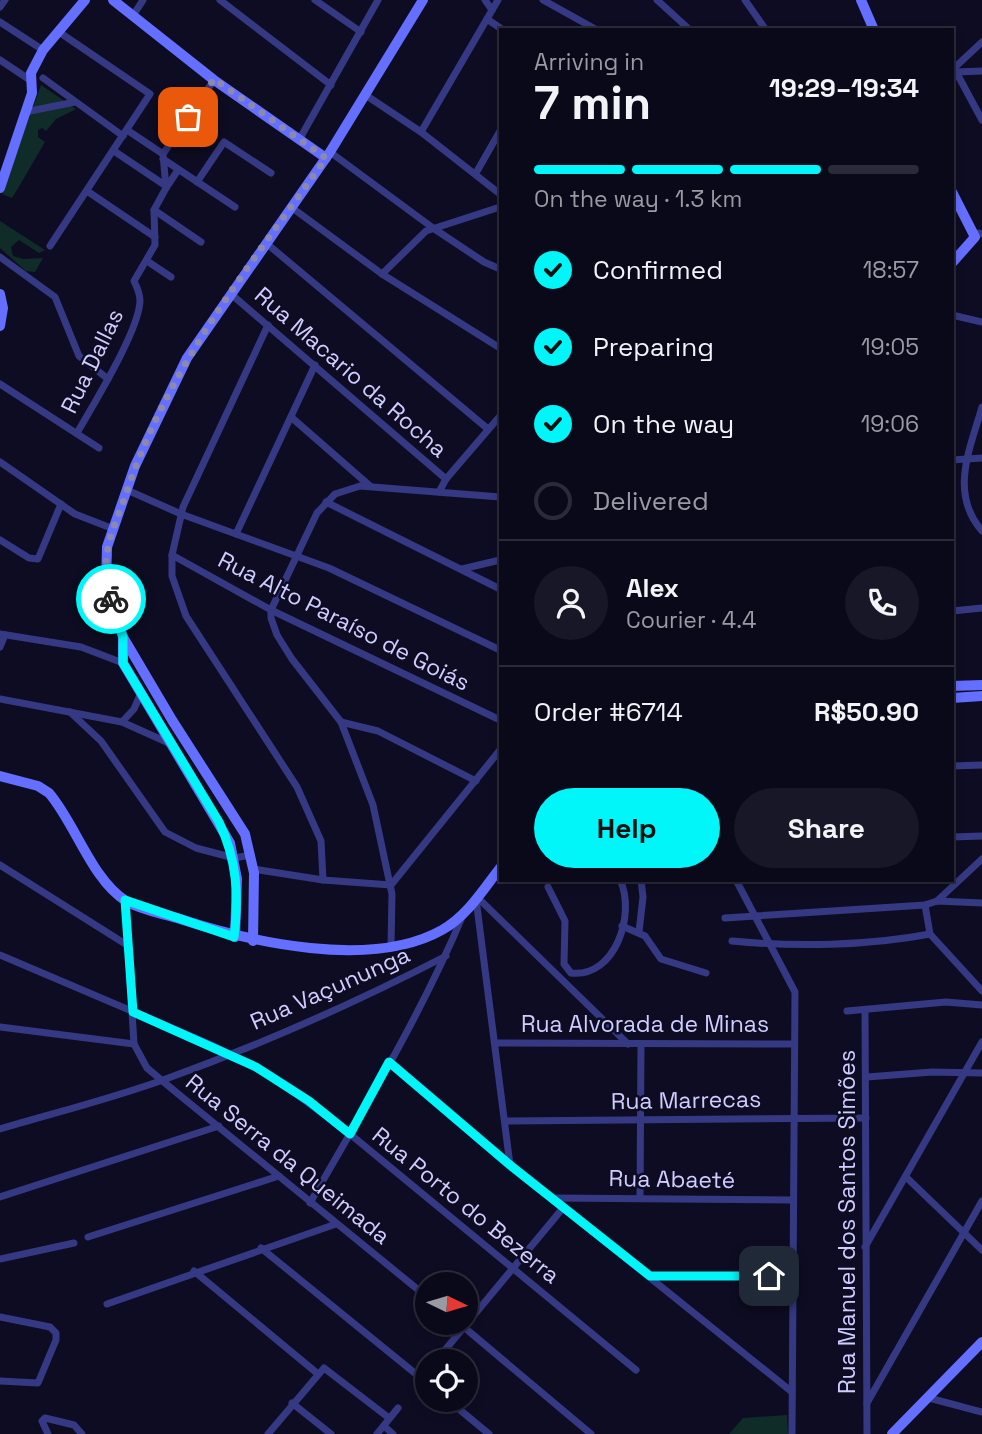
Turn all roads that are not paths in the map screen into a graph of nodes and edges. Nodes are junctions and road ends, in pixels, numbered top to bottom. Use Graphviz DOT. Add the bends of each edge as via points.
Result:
graph roads {
  1 [pos="5,0"];
  2 [pos="85,0"];
  3 [pos="113,0"];
  4 [pos="142,0"];
  5 [pos="220,0"];
  6 [pos="315,0"];
  7 [pos="378,0"];
  8 [pos="424,0"];
  9 [pos="485,0"];
  10 [pos="498,0"];
  11 [pos="543,0"];
  12 [pos="657,0"];
  13 [pos="745,0"];
  14 [pos="861,0"];
  15 [pos="0,7"];
  16 [pos="492,10"];
  17 [pos="134,14"];
  18 [pos="487,19"];
  19 [pos="0,22"];
  20 [pos="500,28"];
  21 [pos="593,28"];
  22 [pos="688,28"];
  23 [pos="765,28"];
  24 [pos="873,28"];
  25 [pos="59,32"];
  26 [pos="361,32"];
  27 [pos="982,42"];
  28 [pos="43,50"];
  29 [pos="0,60"];
  30 [pos="954,70"];
  31 [pos="982,71"];
  32 [pos="43,78"];
  33 [pos="214,79"];
  34 [pos="30,80"];
  35 [pos="331,85"];
  36 [pos="367,96"];
  37 [pos="75,102"];
  38 [pos="25,113"];
  39 [pos="982,120"];
  40 [pos="421,132"];
  41 [pos="125,133"];
  42 [pos="499,133"];
  43 [pos="299,140"];
  44 [pos="114,151"];
  45 [pos="328,155"];
  46 [pos="163,157"];
  47 [pos="178,170"];
  48 [pos="271,173"];
  49 [pos="476,173"];
  50 [pos="197,182"];
  51 [pos="166,187"];
  52 [pos="0,188"];
  53 [pos="87,191"];
  54 [pos="499,193"];
  55 [pos="954,195"];
  56 [pos="235,207"];
  57 [pos="291,207"];
  58 [pos="499,208"];
  59 [pos="154,210"];
  60 [pos="433,228"];
  61 [pos="979,234"];
  62 [pos="155,237"];
  63 [pos="201,242"];
  64 [pos="266,243"];
  65 [pos="50,246"];
  66 [pos="0,257"];
  67 [pos="147,261"];
  68 [pos="954,261"];
  69 [pos="499,269"];
  70 [pos="382,274"];
  71 [pos="171,277"];
  72 [pos="0,294"];
  73 [pos="231,294"];
  74 [pos="954,315"];
  75 [pos="982,322"];
  76 [pos="268,325"];
  77 [pos="0,326"];
  78 [pos="499,347"];
  79 [pos="315,365"];
  80 [pos="108,379"];
  81 [pos="0,384"];
  82 [pos="982,407"];
  83 [pos="291,417"];
  84 [pos="499,417"];
  85 [pos="488,429"];
  86 [pos="77,433"];
  87 [pos="99,448"];
  88 [pos="982,458"];
  89 [pos="967,459"];
  90 [pos="954,460"];
  91 [pos="0,461"];
  92 [pos="446,479"];
  93 [pos="371,486"];
  94 [pos="127,489"];
  95 [pos="439,492"];
  96 [pos="499,497"];
  97 [pos="326,502"];
  98 [pos="61,504"];
  99 [pos="181,514"];
  100 [pos="111,528"];
  101 [pos="982,531"];
  102 [pos="236,534"];
  103 [pos="0,540"];
  104 [pos="172,555"];
  105 [pos="295,555"];
  106 [pos="499,560"];
  107 [pos="462,569"];
  108 [pos="499,588"];
  109 [pos="982,608"];
  110 [pos="271,610"];
  111 [pos="954,611"];
  112 [pos="3,634"];
  113 [pos="123,637"];
  114 [pos="0,647"];
  115 [pos="499,650"];
  116 [pos="123,663"];
  117 [pos="982,685"];
  118 [pos="954,686"];
  119 [pos="141,693"];
  120 [pos="982,696"];
  121 [pos="954,698"];
  122 [pos="0,699"];
  123 [pos="70,712"];
  124 [pos="499,720"];
  125 [pos="122,722"];
  126 [pos="341,722"];
  127 [pos="171,744"];
  128 [pos="499,751"];
  129 [pos="982,765"];
  130 [pos="954,766"];
  131 [pos="0,776"];
  132 [pos="476,780"];
  133 [pos="982,836"];
  134 [pos="954,837"];
  135 [pos="251,855"];
  136 [pos="234,858"];
  137 [pos="982,859"];
  138 [pos="0,865"];
  139 [pos="253,869"];
  140 [pos="499,869"];
  141 [pos="323,880"];
  142 [pos="621,882"];
  143 [pos="642,882"];
  144 [pos="737,882"];
  145 [pos="391,885"];
  146 [pos="548,887"];
  147 [pos="477,898"];
  148 [pos="125,900"];
  149 [pos="937,901"];
  150 [pos="982,902"];
  151 [pos="925,905"];
  152 [pos="464,914"];
  153 [pos="237,915"];
  154 [pos="754,917"];
  155 [pos="254,918"];
  156 [pos="725,918"];
  157 [pos="622,926"];
  158 [pos="442,930"];
  159 [pos="639,932"];
  160 [pos="930,934"];
  161 [pos="234,937"];
  162 [pos="253,941"];
  163 [pos="732,941"];
  164 [pos="127,945"];
  165 [pos="769,945"];
  166 [pos="391,946"];
  167 [pos="0,955"];
  168 [pos="446,955"];
  169 [pos="706,973"];
  170 [pos="982,991"];
  171 [pos="982,1005"];
  172 [pos="865,1010"];
  173 [pos="847,1011"];
  174 [pos="133,1012"];
  175 [pos="0,1027"];
  176 [pos="982,1042"];
  177 [pos="497,1043"];
  178 [pos="134,1044"];
  179 [pos="628,1044"];
  180 [pos="793,1044"];
  181 [pos="642,1045"];
  182 [pos="230,1054"];
  183 [pos="389,1062"];
  184 [pos="964,1072"];
  185 [pos="982,1073"];
  186 [pos="867,1077"];
  187 [pos="162,1080"];
  188 [pos="793,1118"];
  189 [pos="866,1118"];
  190 [pos="640,1120"];
  191 [pos="506,1121"];
  192 [pos="219,1126"];
  193 [pos="0,1129"];
  194 [pos="350,1134"];
  195 [pos="510,1165"];
  196 [pos="279,1176"];
  197 [pos="906,1177"];
  198 [pos="0,1197"];
  199 [pos="551,1198"];
  200 [pos="640,1198"];
  201 [pos="792,1200"];
  202 [pos="982,1201"];
  203 [pos="310,1203"];
  204 [pos="563,1208"];
  205 [pos="336,1224"];
  206 [pos="964,1233"];
  207 [pos="88,1237"];
  208 [pos="74,1243"];
  209 [pos="864,1247"];
  210 [pos="261,1248"];
  211 [pos="982,1250"];
  212 [pos="0,1258"];
  213 [pos="513,1268"];
  214 [pos="194,1271"];
  215 [pos="792,1275"];
  216 [pos="650,1276"];
  217 [pos="415,1287"];
  218 [pos="107,1304"];
  219 [pos="478,1306"];
  220 [pos="0,1317"];
  221 [pos="473,1335"];
  222 [pos="982,1342"];
  223 [pos="415,1370"];
  224 [pos="636,1370"];
  225 [pos="318,1374"];
  226 [pos="0,1381"];
  227 [pos="792,1392"];
  228 [pos="929,1398"];
  229 [pos="292,1404"];
  230 [pos="867,1404"];
  231 [pos="398,1408"];
  232 [pos="462,1412"];
  233 [pos="982,1412"];
  234 [pos="389,1418"];
  235 [pos="384,1426"];
  236 [pos="582,1426"];
  237 [pos="80,1431"];
  238 [pos="48,1434"];
  239 [pos="268,1434"];
  240 [pos="331,1434"];
  241 [pos="377,1434"];
  242 [pos="393,1434"];
  243 [pos="489,1434"];
  244 [pos="576,1434"];
  245 [pos="591,1434"];
  246 [pos="792,1434"];
  247 [pos="867,1434"];
  248 [pos="892,1434"];
  1 -- 15 [label="street"];
  2 -- 25 [label="street"];
  3 -- 17 [label="street"];
  4 -- 17 [label="street"];
  5 -- 35 [label="street"];
  6 -- 26 [label="street"];
  7 -- 26 [label="street"];
  8 -- 36 [label="street"];
  9 -- 16 [label="street"];
  10 -- 16 [label="street"];
  11 -- 21 [label="street"];
  12 -- 22 [label="street"];
  13 -- 23 [label="street"];
  14 -- 24 [label="street"];
  16 -- 18 [label="street"];
  17 -- 33 [label="street"];
  18 -- 20 [label="street"];
  18 -- 40 [label="street"];
  19 -- 28 [label="street"];
  25 -- 28 [label="street"];
  25 -- 41 [label="street" via="150,94"];
  26 -- 35 [label="street"];
  27 -- 30 [label="street"];
  28 -- 34 [label="street"];
  29 -- 34 [label="street"];
  30 -- 31 [label="street"];
  30 -- 39 [label="street"];
  32 -- 37 [label="street"];
  33 -- 43 [label="street"];
  33 -- 46 [label="street"];
  34 -- 38 [label="street" via="32,93"];
  35 -- 43 [label="street"];
  36 -- 40 [label="street"];
  36 -- 45 [label="street"];
  37 -- 38 [label="street"];
  37 -- 41 [label="street"];
  38 -- 52 [label="street"];
  40 -- 49 [label="street"];
  41 -- 44 [label="street"];
  41 -- 46 [label="street"];
  42 -- 49 [label="street"];
  43 -- 45 [label="street"];
  44 -- 51 [label="street"];
  44 -- 53 [label="street"];
  45 -- 57 [label="street"];
  45 -- 60 [label="street"];
  46 -- 47 [label="street"];
  46 -- 51 [label="street"];
  47 -- 50 [label="street"];
  47 -- 51 [label="street"];
  48 -- 50 [label="street" via="224,142"];
  49 -- 54 [label="street"];
  50 -- 56 [label="street"];
  51 -- 59 [label="street"];
  53 -- 62 [label="street"];
  53 -- 65 [label="street"];
  55 -- 61 [label="street"];
  57 -- 64 [label="street"];
  57 -- 70 [label="street"];
  58 -- 60 [label="street"];
  59 -- 62 [label="street, Rua Dallas"];
  59 -- 63 [label="street"];
  60 -- 69 [label="street"];
  60 -- 70 [label="street"];
  61 -- 68 [label="street"];
  62 -- 67 [label="street, Rua Dallas"];
  64 -- 73 [label="street"];
  64 -- 85 [label="street"];
  66 -- 80 [label="street" via="55,297 79,356"];
  67 -- 71 [label="street"];
  67 -- 80 [label="street, Rua Dallas" via="134,281 139,309"];
  70 -- 78 [label="street"];
  72 -- 77 [label="street"];
  73 -- 76 [label="street, Rua Macario da Rocha"];
  73 -- 94 [label="street" via="175,378"];
  74 -- 75 [label="street"];
  76 -- 79 [label="street, Rua Macario da Rocha"];
  76 -- 99 [label="street"];
  79 -- 83 [label="street"];
  79 -- 92 [label="street, Rua Macario da Rocha"];
  80 -- 86 [label="street, Rua Dallas"];
  81 -- 86 [label="street"];
  82 -- 89 [label="street"];
  83 -- 93 [label="street"];
  83 -- 102 [label="street"];
  84 -- 85 [label="street"];
  85 -- 92 [label="street"];
  86 -- 87 [label="street"];
  88 -- 89 [label="street"];
  89 -- 90 [label="street"];
  89 -- 101 [label="street" via="963,499"];
  91 -- 98 [label="street"];
  92 -- 95 [label="street"];
  93 -- 95 [label="street"];
  93 -- 97 [label="street" via="343,489"];
  94 -- 99 [label="street"];
  94 -- 100 [label="street"];
  95 -- 96 [label="street"];
  97 -- 105 [label="street"];
  97 -- 107 [label="street"];
  98 -- 100 [label="street" via="83,519"];
  98 -- 103 [label="street" via="38,559"];
  99 -- 102 [label="street"];
  99 -- 104 [label="street"];
  100 -- 113 [label="street" via="106,583"];
  102 -- 105 [label="street"];
  104 -- 110 [label="street, Rua Alto Paraíso de Goiás"];
  104 -- 141 [label="street" via="176,594 186,616 297,787 317,826 324,856"];
  105 -- 110 [label="street"];
  105 -- 115 [label="street"];
  106 -- 107 [label="street"];
  107 -- 108 [label="street"];
  109 -- 111 [label="street"];
  110 -- 124 [label="street, Rua Alto Paraíso de Goiás"];
  110 -- 126 [label="street" via="276,635"];
  112 -- 114 [label="street"];
  112 -- 116 [label="street" via="81,648"];
  113 -- 116 [label="street"];
  113 -- 135 [label="street" via="237,819"];
  116 -- 119 [label="street"];
  117 -- 118 [label="street"];
  119 -- 125 [label="street"];
  119 -- 127 [label="street"];
  120 -- 121 [label="street"];
  122 -- 123 [label="street"];
  123 -- 125 [label="street"];
  123 -- 136 [label="street" via="101,741 165,832 189,846"];
  125 -- 127 [label="street"];
  126 -- 132 [label="street" via="379,731"];
  126 -- 145 [label="street" via="373,805"];
  127 -- 136 [label="street" via="219,822"];
  128 -- 132 [label="street"];
  129 -- 130 [label="street"];
  131 -- 148 [label="street" via="49,793 104,878"];
  132 -- 145 [label="street"];
  133 -- 134 [label="street"];
  135 -- 136 [label="street"];
  135 -- 139 [label="street"];
  136 -- 153 [label="street"];
  137 -- 149 [label="street"];
  138 -- 164 [label="street"];
  139 -- 141 [label="street"];
  139 -- 155 [label="street"];
  140 -- 147 [label="street"];
  141 -- 145 [label="street"];
  142 -- 157 [label="street" via="627,904"];
  143 -- 159 [label="street"];
  144 -- 154 [label="street"];
  145 -- 166 [label="street"];
  146 -- 157 [label="street" via="565,921 564,964 571,972 606,963"];
  147 -- 152 [label="street"];
  147 -- 177 [label="street"];
  147 -- 179 [label="street"];
  148 -- 161 [label="street"];
  148 -- 164 [label="street"];
  149 -- 150 [label="street"];
  149 -- 151 [label="street"];
  151 -- 154 [label="street"];
  151 -- 160 [label="street"];
  152 -- 158 [label="street"];
  152 -- 168 [label="street"];
  153 -- 155 [label="street" via="245,921"];
  153 -- 161 [label="street"];
  154 -- 156 [label="street"];
  154 -- 165 [label="street"];
  155 -- 162 [label="street"];
  157 -- 159 [label="street"];
  158 -- 166 [label="street"];
  158 -- 168 [label="street" via="448,940"];
  159 -- 169 [label="street" via="661,959"];
  160 -- 165 [label="street"];
  160 -- 170 [label="street"];
  161 -- 162 [label="street"];
  162 -- 166 [label="street" via="305,947"];
  163 -- 165 [label="street"];
  164 -- 174 [label="street"];
  165 -- 180 [label="street" via="795,988"];
  167 -- 174 [label="street, Rua Porto do Bezerra"];
  168 -- 182 [label="street, Rua Vaçununga" via="364,998"];
  168 -- 183 [label="street"];
  171 -- 172 [label="street" via="946,1002"];
  172 -- 173 [label="street"];
  172 -- 186 [label="street, Rua Manuel dos Santos Simões"];
  174 -- 178 [label="street"];
  174 -- 182 [label="street, Rua Porto do Bezerra"];
  175 -- 178 [label="street"];
  176 -- 184 [label="street"];
  177 -- 179 [label="street, Rua Alvorada de Minas"];
  177 -- 191 [label="street"];
  178 -- 187 [label="street, Rua Serra da Queimada" via="141,1060"];
  179 -- 181 [label="street, Rua Alvorada de Minas"];
  180 -- 181 [label="street, Rua Alvorada de Minas"];
  180 -- 188 [label="street"];
  181 -- 190 [label="street"];
  182 -- 187 [label="street, Rua Vaçununga"];
  182 -- 194 [label="street, Rua Porto do Bezerra" via="292,1089"];
  183 -- 194 [label="street"];
  183 -- 195 [label="street"];
  184 -- 185 [label="street"];
  184 -- 186 [label="street"];
  184 -- 197 [label="street"];
  186 -- 189 [label="street, Rua Manuel dos Santos Simões"];
  187 -- 192 [label="street, Rua Serra da Queimada"];
  187 -- 193 [label="street, Rua Vaçununga"];
  188 -- 189 [label="street, Rua Marrecas"];
  188 -- 190 [label="street, Rua Marrecas"];
  188 -- 201 [label="street"];
  189 -- 209 [label="street, Rua Manuel dos Santos Simões"];
  190 -- 191 [label="street, Rua Marrecas"];
  190 -- 200 [label="street"];
  191 -- 195 [label="street"];
  192 -- 196 [label="street, Rua Serra da Queimada"];
  192 -- 198 [label="street"];
  194 -- 203 [label="street"];
  194 -- 213 [label="street, Rua Porto do Bezerra"];
  195 -- 199 [label="street"];
  196 -- 203 [label="street, Rua Serra da Queimada"];
  196 -- 207 [label="street"];
  197 -- 206 [label="street"];
  197 -- 209 [label="street"];
  199 -- 200 [label="street, Rua Abaeté"];
  199 -- 204 [label="street"];
  200 -- 201 [label="street, Rua Abaeté"];
  201 -- 215 [label="street"];
  202 -- 206 [label="street"];
  203 -- 205 [label="street, Rua Serra da Queimada"];
  204 -- 213 [label="street"];
  204 -- 216 [label="street"];
  205 -- 210 [label="street"];
  205 -- 217 [label="street, Rua Serra da Queimada"];
  206 -- 211 [label="street"];
  206 -- 230 [label="street"];
  208 -- 212 [label="street"];
  209 -- 230 [label="street, Rua Manuel dos Santos Simões"];
  210 -- 214 [label="street"];
  210 -- 223 [label="street"];
  213 -- 219 [label="street"];
  213 -- 224 [label="street, Rua Porto do Bezerra"];
  214 -- 218 [label="street"];
  214 -- 225 [label="street"];
  215 -- 216 [label="street"];
  215 -- 227 [label="street"];
  216 -- 227 [label="street"];
  220 -- 226 [label="street" via="50,1327 56,1333 38,1383"];
  221 -- 236 [label="street"];
  222 -- 228 [label="street"];
  225 -- 229 [label="street"];
  225 -- 234 [label="street" via="328,1370"];
  227 -- 246 [label="street"];
  228 -- 233 [label="street"];
  228 -- 248 [label="street"];
  229 -- 239 [label="street"];
  229 -- 240 [label="street"];
  230 -- 247 [label="street, Rua Manuel dos Santos Simões"];
  231 -- 234 [label="street"];
  232 -- 243 [label="street"];
  234 -- 235 [label="street"];
  235 -- 241 [label="street"];
  235 -- 242 [label="street"];
  236 -- 244 [label="street"];
  236 -- 245 [label="street"];
  237 -- 238 [label="street" via="43,1419"];
}
